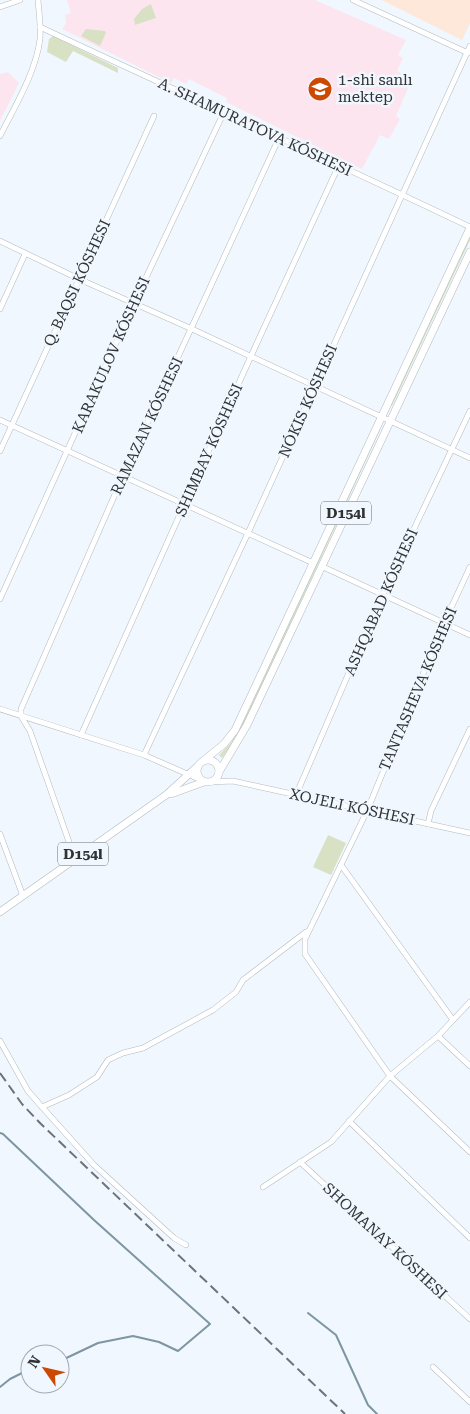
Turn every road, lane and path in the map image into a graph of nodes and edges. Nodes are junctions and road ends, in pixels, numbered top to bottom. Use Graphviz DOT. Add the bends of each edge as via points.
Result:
graph roads {
  1 [pos="20,0"];
  2 [pos="38,0"];
  3 [pos="353,0"];
  4 [pos="0,7"];
  5 [pos="40,26"];
  6 [pos="470,46"];
  7 [pos="469,53"];
  8 [pos="224,112"];
  9 [pos="154,116"];
  10 [pos="0,136"];
  11 [pos="279,138"];
  12 [pos="339,166"];
  13 [pos="402,194"];
  14 [pos="470,228"];
  15 [pos="0,242"];
  16 [pos="470,252"];
  17 [pos="25,254"];
  18 [pos="78,279"];
  19 [pos="134,303"];
  20 [pos="0,309"];
  21 [pos="192,328"];
  22 [pos="251,356"];
  23 [pos="315,387"];
  24 [pos="470,411"];
  25 [pos="381,417"];
  26 [pos="0,420"];
  27 [pos="390,421"];
  28 [pos="12,425"];
  29 [pos="67,450"];
  30 [pos="452,450"];
  31 [pos="0,451"];
  32 [pos="470,458"];
  33 [pos="123,476"];
  34 [pos="184,504"];
  35 [pos="248,533"];
  36 [pos="312,563"];
  37 [pos="321,566"];
  38 [pos="470,567"];
  39 [pos="383,594"];
  40 [pos="0,599"];
  41 [pos="444,623"];
  42 [pos="470,636"];
  43 [pos="0,709"];
  44 [pos="21,716"];
  45 [pos="470,729"];
  46 [pos="81,735"];
  47 [pos="144,755"];
  48 [pos="201,764"];
  49 [pos="219,772"];
  50 [pos="189,775"];
  51 [pos="205,781"];
  52 [pos="233,781"];
  53 [pos="296,795"];
  54 [pos="166,796"];
  55 [pos="367,811"];
  56 [pos="428,824"];
  57 [pos="470,833"];
  58 [pos="0,834"];
  59 [pos="75,859"];
  60 [pos="341,865"];
  61 [pos="23,896"];
  62 [pos="0,912"];
  63 [pos="309,930"];
  64 [pos="470,1002"];
  65 [pos="453,1020"];
  66 [pos="438,1036"];
  67 [pos="0,1041"];
  68 [pos="470,1066"];
  69 [pos="390,1076"];
  70 [pos="42,1107"];
  71 [pos="349,1121"];
  72 [pos="470,1152"];
  73 [pos="300,1162"];
  74 [pos="263,1186"];
  75 [pos="470,1238"];
  76 [pos="186,1245"];
  77 [pos="470,1319"];
  78 [pos="432,1367"];
  79 [pos="470,1402"];
  1 -- 4 [label="street"];
  2 -- 5 [label="street"];
  3 -- 7 [label="street"];
  5 -- 8 [label="street, A. SHAMURATOVA KÓSHESI"];
  5 -- 10 [label="street" via="34,64"];
  6 -- 7 [label="street, NÓKIS KÓSHESI"];
  7 -- 13 [label="street, NÓKIS KÓSHESI"];
  8 -- 11 [label="street, A. SHAMURATOVA KÓSHESI"];
  8 -- 19 [label="street, KARAKULOV KÓSHESI"];
  9 -- 18 [label="street"];
  11 -- 12 [label="street, A. SHAMURATOVA KÓSHESI"];
  11 -- 21 [label="street, RAMAZAN KÓSHESI"];
  12 -- 13 [label="street, A. SHAMURATOVA KÓSHESI"];
  12 -- 22 [label="street"];
  13 -- 14 [label="street, A. SHAMURATOVA KÓSHESI"];
  13 -- 23 [label="street, NÓKIS KÓSHESI"];
  14 -- 25 [label="main road, D154l"];
  15 -- 17 [label="street"];
  16 -- 27 [label="main road, D154l"];
  17 -- 18 [label="street"];
  17 -- 20 [label="street"];
  18 -- 19 [label="street"];
  18 -- 28 [label="street"];
  19 -- 21 [label="street"];
  19 -- 29 [label="street, KARAKULOV KÓSHESI"];
  21 -- 22 [label="street"];
  21 -- 33 [label="street, RAMAZAN KÓSHESI"];
  22 -- 23 [label="street"];
  22 -- 34 [label="street"];
  23 -- 25 [label="street"];
  23 -- 35 [label="street, NÓKIS KÓSHESI"];
  24 -- 30 [label="street, ASHQABAD KÓSHESI"];
  25 -- 27 [label="street"];
  25 -- 36 [label="main road, D154l"];
  26 -- 28 [label="street"];
  27 -- 30 [label="street"];
  27 -- 37 [label="main road, D154l"];
  28 -- 29 [label="street"];
  28 -- 31 [label="street"];
  29 -- 33 [label="street"];
  29 -- 40 [label="street, KARAKULOV KÓSHESI"];
  30 -- 32 [label="street"];
  30 -- 39 [label="street, ASHQABAD KÓSHESI"];
  33 -- 34 [label="street"];
  33 -- 44 [label="street, RAMAZAN KÓSHESI" via="21,709"];
  34 -- 35 [label="street"];
  34 -- 46 [label="street"];
  35 -- 36 [label="street"];
  35 -- 47 [label="street, NÓKIS KÓSHESI"];
  36 -- 48 [label="main road, D154l" via="235,730"];
  37 -- 39 [label="street"];
  37 -- 49 [label="main road, D154l" via="247,725"];
  38 -- 41 [label="street, TANTASHEVA KÓSHESI"];
  39 -- 41 [label="street"];
  39 -- 53 [label="street, ASHQABAD KÓSHESI"];
  41 -- 42 [label="street"];
  41 -- 55 [label="street, TANTASHEVA KÓSHESI"];
  43 -- 44 [label="street"];
  44 -- 46 [label="street"];
  44 -- 59 [label="street" via="30,731"];
  45 -- 56 [label="street" via="431,811"];
  46 -- 47 [label="street"];
  47 -- 50 [label="street"];
  48 -- 49 [label="main road" via="214,762"];
  48 -- 50 [label="main road, D154l"];
  48 -- 51 [label="main road" via="197,772"];
  49 -- 51 [label="main road, D154l" via="217,778"];
  49 -- 52 [label="street"];
  50 -- 51 [label="street"];
  50 -- 54 [label="main road, D154l"];
  51 -- 52 [label="street"];
  51 -- 54 [label="main road, D154l"];
  52 -- 53 [label="street, XOJELI KÓSHESI"];
  53 -- 55 [label="street, XOJELI KÓSHESI"];
  54 -- 59 [label="main road, D154l"];
  55 -- 56 [label="street, XOJELI KÓSHESI"];
  55 -- 60 [label="street, TANTASHEVA KÓSHESI"];
  56 -- 57 [label="street, XOJELI KÓSHESI"];
  58 -- 61 [label="street"];
  59 -- 61 [label="main road, D154l"];
  60 -- 63 [label="street, TANTASHEVA KÓSHESI"];
  60 -- 65 [label="street"];
  61 -- 62 [label="main road, D154l"];
  63 -- 69 [label="street" via="304,939 305,954"];
  63 -- 70 [label="street" via="243,980 236,992 213,1010 143,1048 108,1060 97,1077"];
  64 -- 65 [label="street"];
  65 -- 66 [label="street"];
  66 -- 68 [label="street"];
  66 -- 69 [label="street"];
  67 -- 70 [label="street" via="28,1091"];
  69 -- 71 [label="street"];
  69 -- 72 [label="street"];
  70 -- 76 [label="street" via="94,1165 174,1238"];
  71 -- 73 [label="street" via="331,1142"];
  71 -- 75 [label="street"];
  73 -- 74 [label="street"];
  73 -- 77 [label="street, SHOMANAY KÓSHESI"];
  78 -- 79 [label="street"];
}
